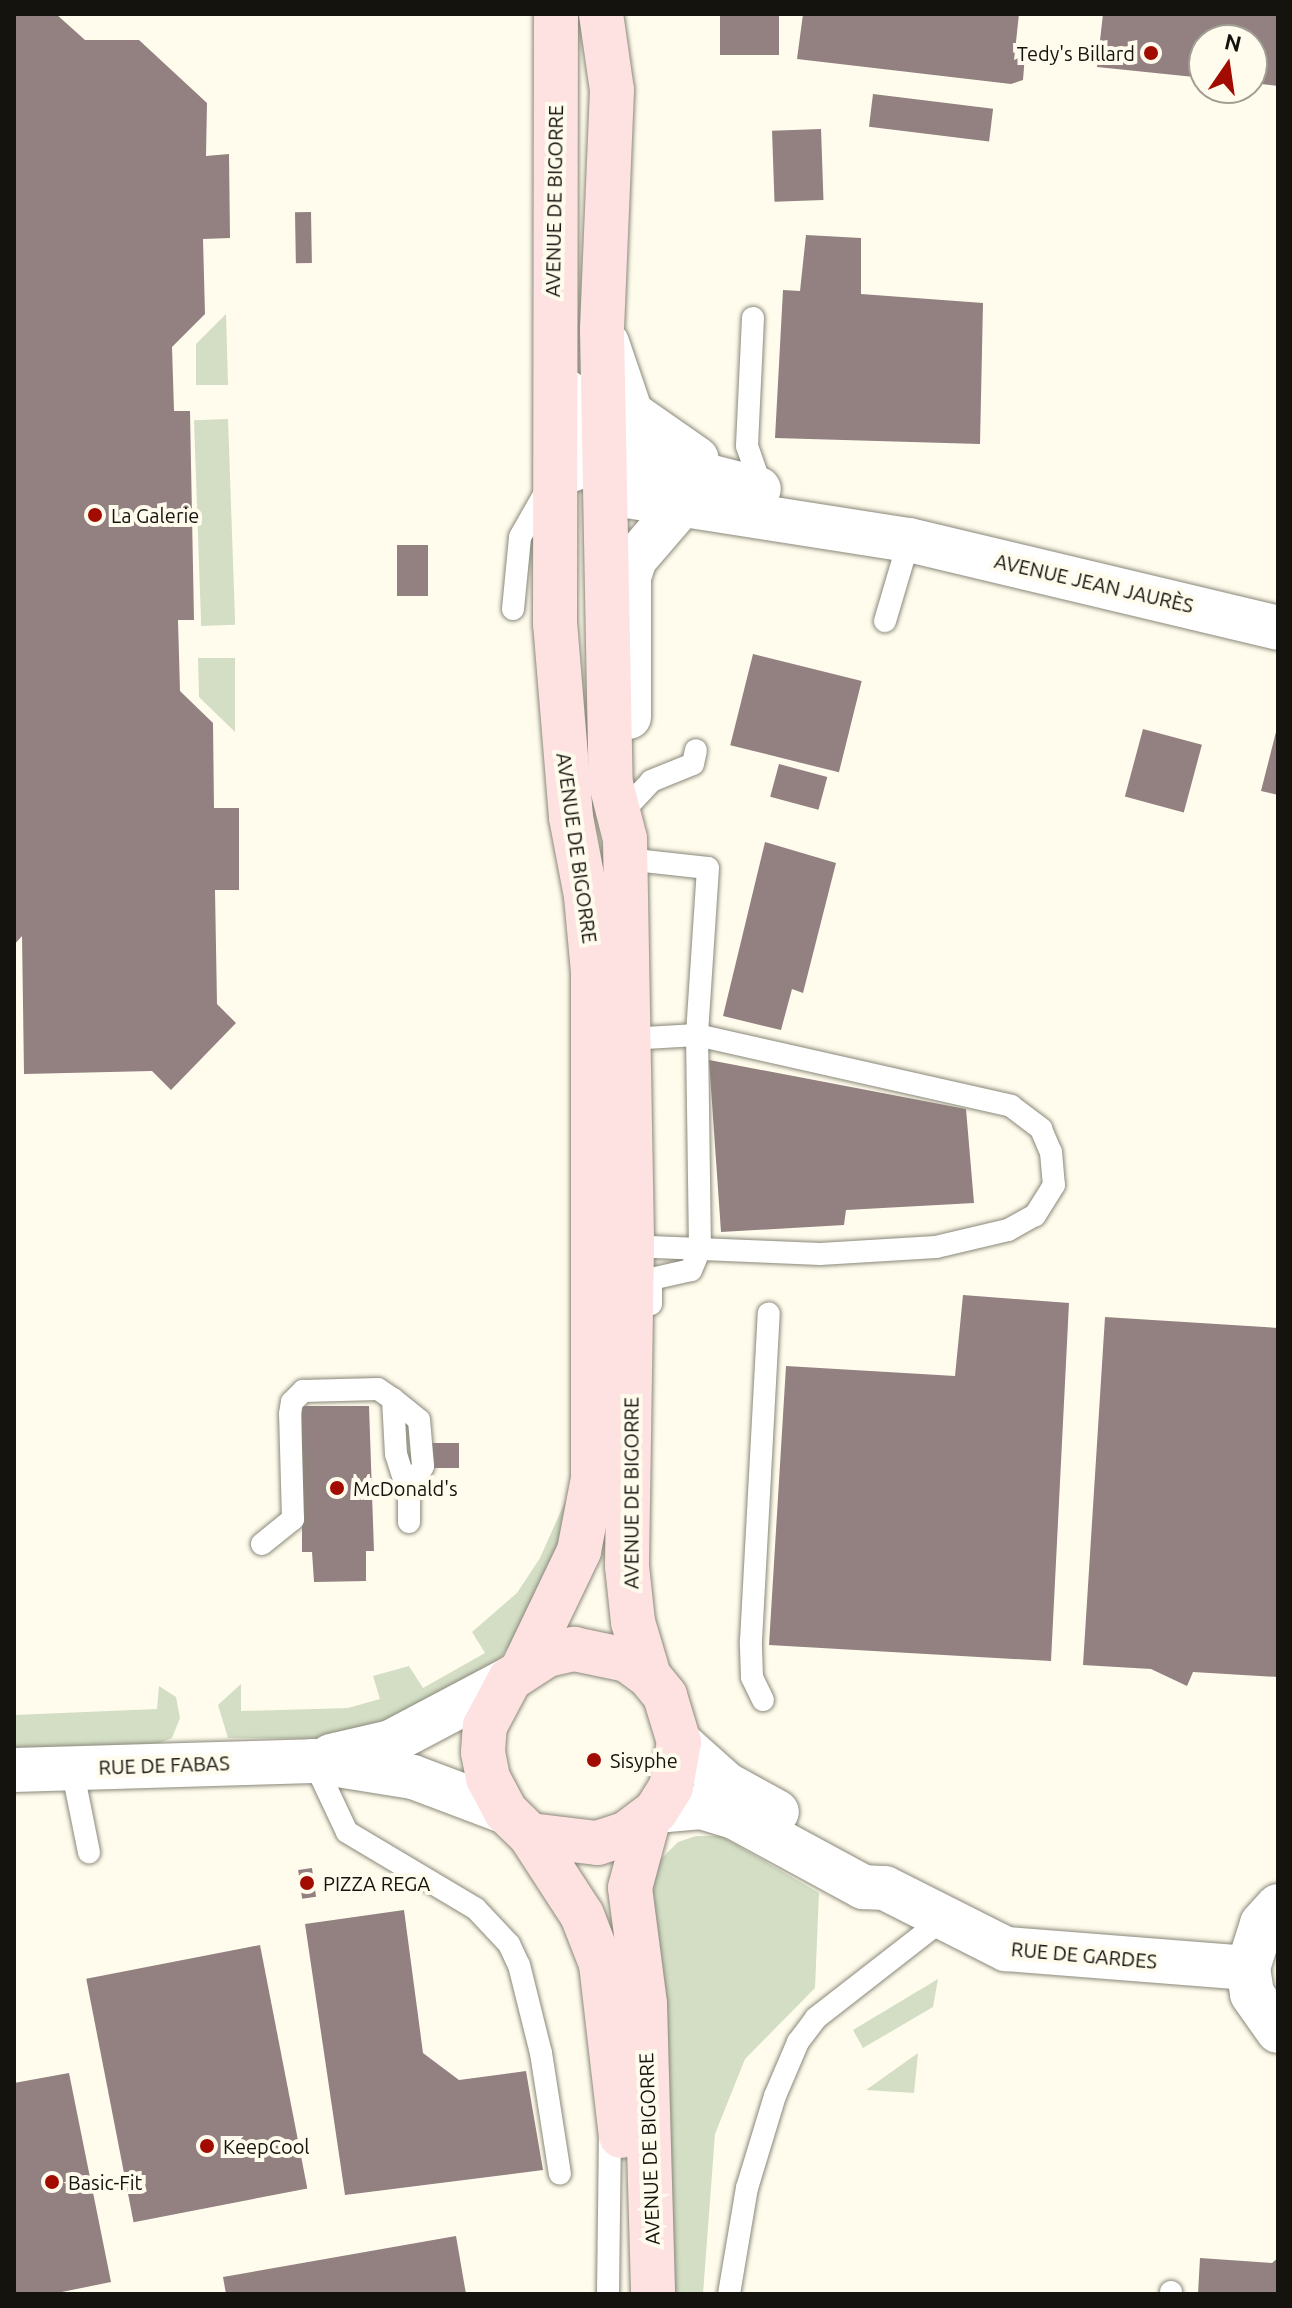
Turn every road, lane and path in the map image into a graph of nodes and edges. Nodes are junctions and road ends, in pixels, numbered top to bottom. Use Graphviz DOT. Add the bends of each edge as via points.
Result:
graph roads {
  1 [pos="541,14"];
  2 [pos="556,14"];
  3 [pos="583,14"];
  4 [pos="601,14"];
  5 [pos="556,79"];
  6 [pos="753,318"];
  7 [pos="596,324"];
  8 [pos="588,471"];
  9 [pos="754,487"];
  10 [pos="683,503"];
  11 [pos="909,540"];
  12 [pos="513,609"];
  13 [pos="885,621"];
  14 [pos="1278,628"];
  15 [pos="696,750"];
  16 [pos="622,822"];
  17 [pos="697,1035"];
  18 [pos="628,1039"];
  19 [pos="632,1246"];
  20 [pos="700,1249"];
  21 [pos="769,1313"];
  22 [pos="632,1470"];
  23 [pos="409,1522"];
  24 [pos="262,1544"];
  25 [pos="517,1673"];
  26 [pos="649,1676"];
  27 [pos="763,1700"];
  28 [pos="679,1742"];
  29 [pos="313,1761"];
  30 [pos="72,1768"];
  31 [pos="14,1770"];
  32 [pos="653,1814"];
  33 [pos="518,1823"];
  34 [pos="89,1852"];
  35 [pos="885,1888"];
  36 [pos="1278,1906"];
  37 [pos="943,1919"];
  38 [pos="1248,1968"];
  39 [pos="1278,2031"];
  40 [pos="615,2059"];
  41 [pos="560,2174"];
  42 [pos="608,2294"];
  43 [pos="629,2294"];
  44 [pos="653,2294"];
  45 [pos="729,2294"];
  1 -- 5 [label="street"];
  2 -- 5 [label="main road, AVENUE DE BIGORRE"];
  3 -- 7 [label="main road" via="595,86"];
  4 -- 7 [label="main road, AVENUE DE BIGORRE" via="612,90"];
  5 -- 8 [label="main road, AVENUE DE BIGORRE"];
  6 -- 9 [label="lane" via="747,446"];
  7 -- 8 [label="main road, AVENUE DE BIGORRE"];
  7 -- 9 [label="street" via="639,423"];
  8 -- 9 [label="street, AVENUE JEAN JAURÈS" via="631,456"];
  8 -- 10 [label="street, AVENUE JEAN JAURÈS" via="632,499"];
  8 -- 12 [label="lane" via="520,537"];
  8 -- 16 [label="main road, AVENUE DE BIGORRE"];
  8 -- 25 [label="main road, AVENUE DE BIGORRE" via="559,711 593,972 593,1478 579,1551"];
  9 -- 11 [label="street, AVENUE JEAN JAURÈS" via="811,501"];
  10 -- 11 [label="street, AVENUE JEAN JAURÈS"];
  10 -- 16 [label="street" via="635,559 629,577"];
  11 -- 13 [label="lane"];
  11 -- 14 [label="street, AVENUE JEAN JAURÈS"];
  15 -- 16 [label="lane" via="693,764 651,781"];
  16 -- 17 [label="lane" via="708,868"];
  16 -- 18 [label="main road, AVENUE DE BIGORRE"];
  17 -- 18 [label="lane"];
  17 -- 20 [label="lane"];
  17 -- 20 [label="lane" via="1011,1106 1041,1129 1051,1152 1054,1185 1035,1215 1008,1230 936,1247 820,1254"];
  18 -- 19 [label="main road, AVENUE DE BIGORRE"];
  19 -- 20 [label="lane"];
  19 -- 22 [label="main road, AVENUE DE BIGORRE"];
  20 -- 22 [label="lane" via="691,1270 651,1279 648,1421"];
  21 -- 27 [label="lane" via="751,1641 752,1677"];
  22 -- 26 [label="main road, AVENUE DE BIGORRE" via="627,1566 633,1622"];
  23 -- 24 [label="lane" via="409,1495 396,1454 393,1399 365,1388 303,1391 292,1402 293,1519"];
  25 -- 26 [label="main road" via="574,1649 627,1660"];
  25 -- 29 [label="street, RUE DE FABAS" via="391,1742"];
  25 -- 33 [label="main road" via="490,1713 483,1752 488,1778"];
  26 -- 28 [label="main road" via="675,1718"];
  28 -- 32 [label="main road" via="671,1787"];
  28 -- 35 [label="street, RUE DE GARDES" via="726,1784 869,1864"];
  29 -- 30 [label="street, RUE DE FABAS"];
  29 -- 33 [label="street, RUE DE FABAS" via="413,1777"];
  29 -- 41 [label="lane" via="347,1832 476,1909 509,1944 541,2053"];
  30 -- 31 [label="street, RUE DE FABAS"];
  30 -- 34 [label="lane"];
  32 -- 33 [label="main road" via="625,1834 597,1843"];
  32 -- 35 [label="street, RUE DE GARDES" via="701,1807 736,1818 863,1887"];
  32 -- 44 [label="main road, AVENUE DE BIGORRE" via="630,1888 645,2004"];
  33 -- 40 [label="main road, AVENUE DE BIGORRE" via="582,1915 597,1952"];
  35 -- 37 [label="street, RUE DE GARDES"];
  36 -- 38 [label="street" via="1262,1924"];
  37 -- 38 [label="street, RUE DE GARDES" via="1006,1949"];
  37 -- 45 [label="lane" via="816,2018 798,2042 747,2188"];
  38 -- 39 [label="street" via="1252,1994"];
  40 -- 42 [label="lane"];
  40 -- 43 [label="main road, AVENUE DE BIGORRE"];
}
